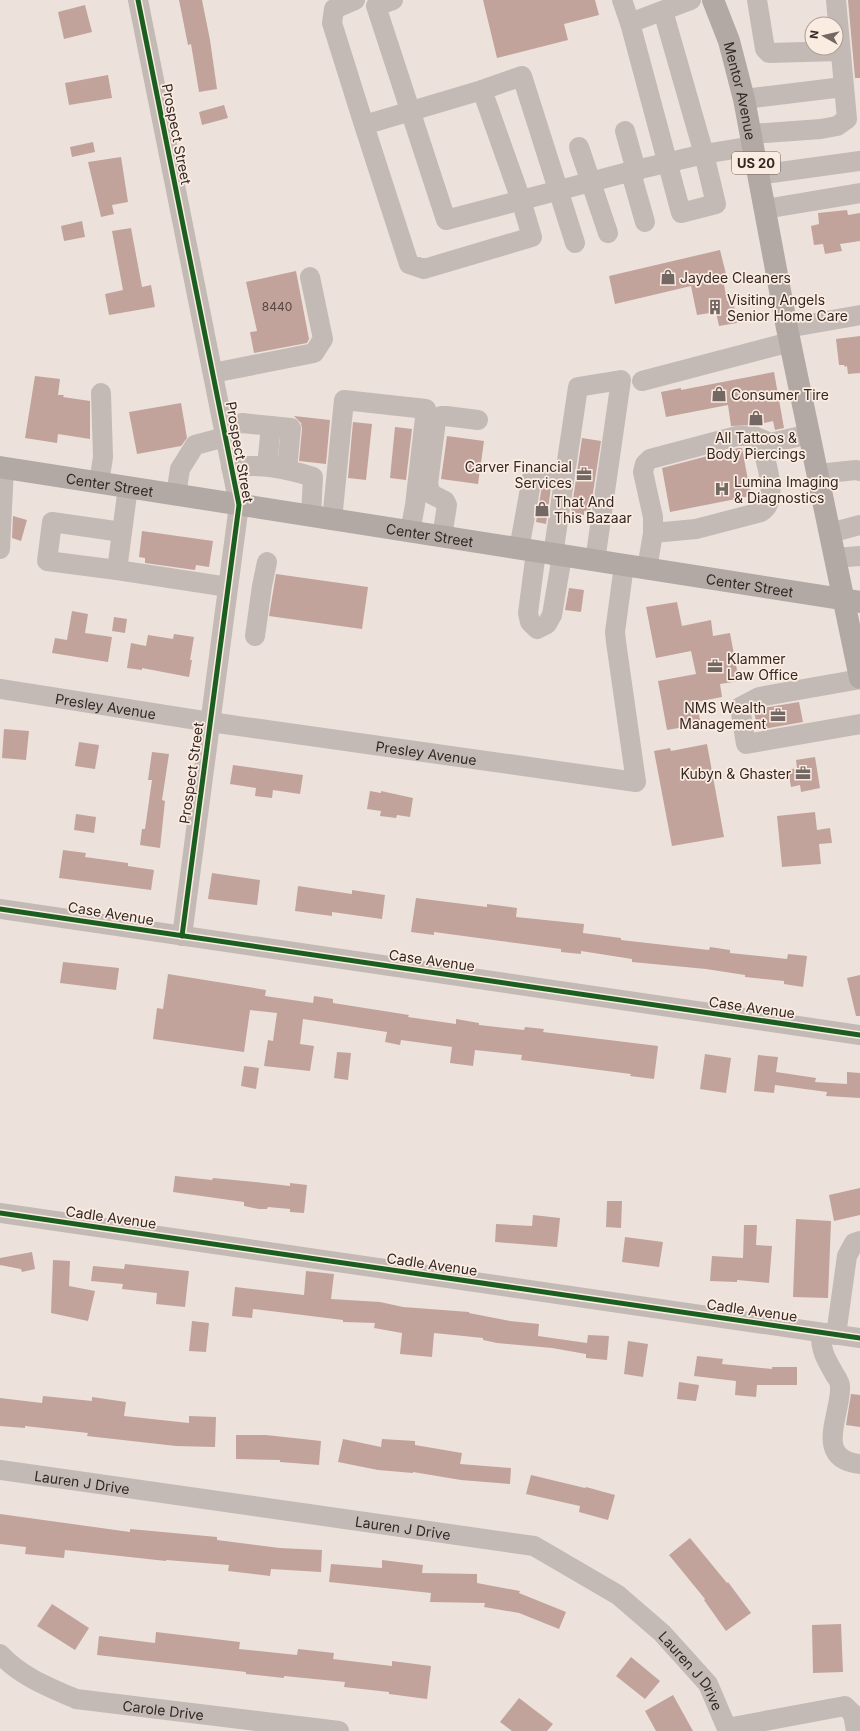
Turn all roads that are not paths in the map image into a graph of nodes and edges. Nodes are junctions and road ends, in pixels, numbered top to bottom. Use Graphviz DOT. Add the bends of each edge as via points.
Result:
graph roads {
  1 [pos="138,0"];
  2 [pos="355,0"];
  3 [pos="622,0"];
  4 [pos="691,0"];
  5 [pos="713,0"];
  6 [pos="757,0"];
  7 [pos="836,0"];
  8 [pos="377,2"];
  9 [pos="663,11"];
  10 [pos="837,16"];
  11 [pos="630,22"];
  12 [pos="804,52"];
  13 [pos="840,56"];
  14 [pos="843,87"];
  15 [pos="482,90"];
  16 [pos="744,99"];
  17 [pos="411,111"];
  18 [pos="364,125"];
  19 [pos="624,131"];
  20 [pos="752,140"];
  21 [pos="579,147"];
  22 [pos="704,154"];
  23 [pos="860,161"];
  24 [pos="667,162"];
  25 [pos="636,170"];
  26 [pos="758,175"];
  27 [pos="591,182"];
  28 [pos="559,190"];
  29 [pos="860,193"];
  30 [pos="521,200"];
  31 [pos="765,209"];
  32 [pos="645,222"];
  33 [pos="608,233"];
  34 [pos="575,243"];
  35 [pos="310,278"];
  36 [pos="860,315"];
  37 [pos="788,335"];
  38 [pos="213,373"];
  39 [pos="642,381"];
  40 [pos="102,393"];
  41 [pos="478,420"];
  42 [pos="271,426"];
  43 [pos="224,432"];
  44 [pos="810,434"];
  45 [pos="760,439"];
  46 [pos="267,466"];
  47 [pos="2,467"];
  48 [pos="232,467"];
  49 [pos="287,469"];
  50 [pos="860,472"];
  51 [pos="818,474"];
  52 [pos="550,475"];
  53 [pos="99,483"];
  54 [pos="128,487"];
  55 [pos="176,495"];
  56 [pos="239,505"];
  57 [pos="310,516"];
  58 [pos="332,520"];
  59 [pos="860,525"];
  60 [pos="122,532"];
  61 [pos="410,532"];
  62 [pos="653,533"];
  63 [pos="830,533"];
  64 [pos="442,537"];
  65 [pos="0,549"];
  66 [pos="542,553"];
  67 [pos="860,556"];
  68 [pos="835,558"];
  69 [pos="595,561"];
  70 [pos="267,562"];
  71 [pos="624,565"];
  72 [pos="647,569"];
  73 [pos="116,570"];
  74 [pos="228,587"];
  75 [pos="852,601"];
  76 [pos="255,636"];
  77 [pos="860,679"];
  78 [pos="0,689"];
  79 [pos="210,722"];
  80 [pos="860,724"];
  81 [pos="0,909"];
  82 [pos="182,936"];
  83 [pos="860,1035"];
  84 [pos="0,1212"];
  85 [pos="860,1241"];
  86 [pos="829,1334"];
  87 [pos="860,1338"];
  88 [pos="860,1464"];
  89 [pos="0,1470"];
  90 [pos="0,1654"];
  91 [pos="779,1725"];
  92 [pos="727,1730"];
  93 [pos="339,1731"];
  94 [pos="856,1731"];
  1 -- 38 [label="street, Prospect Street"];
  2 -- 18 [label="street" via="334,9 332,23"];
  3 -- 11 [label="street"];
  4 -- 9 [label="street"];
  5 -- 16 [label="main road, Mentor Avenue / US 20" via="729,41"];
  6 -- 12 [label="street" via="765,49 769,53"];
  7 -- 10 [label="street"];
  8 -- 17 [label="street"];
  9 -- 11 [label="street"];
  9 -- 22 [label="street"];
  11 -- 24 [label="street"];
  13 -- 14 [label="street"];
  14 -- 16 [label="street"];
  14 -- 20 [label="street" via="847,120 837,126"];
  15 -- 17 [label="street"];
  15 -- 28 [label="street" via="522,76"];
  15 -- 30 [label="street"];
  16 -- 20 [label="main road, Mentor Avenue / US 20"];
  17 -- 18 [label="street"];
  17 -- 30 [label="street" via="446,220"];
  18 -- 30 [label="street" via="409,264 424,269 532,237"];
  19 -- 25 [label="street"];
  20 -- 22 [label="street"];
  20 -- 26 [label="main road, Mentor Avenue / US 20"];
  21 -- 27 [label="street"];
  22 -- 24 [label="street"];
  22 -- 24 [label="street" via="716,204 681,212"];
  23 -- 26 [label="street"];
  24 -- 25 [label="street"];
  25 -- 27 [label="street"];
  25 -- 32 [label="street" via="633,180"];
  26 -- 31 [label="main road, Mentor Avenue / US 20"];
  27 -- 28 [label="street"];
  27 -- 33 [label="street"];
  28 -- 30 [label="street"];
  28 -- 34 [label="street"];
  29 -- 31 [label="street"];
  31 -- 37 [label="main road, Mentor Avenue / US 20"];
  35 -- 38 [label="street" via="323,339 314,353"];
  36 -- 37 [label="street"];
  37 -- 39 [label="street"];
  37 -- 44 [label="main road, Mentor Avenue / US 20"];
  38 -- 43 [label="street, Prospect Street"];
  40 -- 53 [label="street" via="103,457"];
  41 -- 64 [label="street" via="441,416 436,421 428,484 431,494 447,505"];
  42 -- 43 [label="street" via="242,423"];
  42 -- 46 [label="street"];
  42 -- 49 [label="street" via="291,428"];
  43 -- 48 [label="street, Prospect Street"];
  43 -- 55 [label="street" via="195,445 180,469"];
  44 -- 45 [label="street" via="770,443"];
  44 -- 51 [label="main road, Mentor Avenue / US 20"];
  45 -- 62 [label="street" via="771,492 767,508 761,512 696,529"];
  45 -- 62 [label="street" via="738,436 650,459 645,464 643,472 652,508"];
  46 -- 48 [label="street"];
  46 -- 49 [label="street"];
  47 -- 53 [label="main road, Center Street"];
  47 -- 65 [label="street"];
  48 -- 56 [label="street, Prospect Street"];
  49 -- 57 [label="street" via="313,477"];
  50 -- 51 [label="street" via="856,470"];
  51 -- 63 [label="main road, Mentor Avenue / US 20"];
  52 -- 66 [label="street" via="535,474 532,478"];
  53 -- 54 [label="main road, Center Street"];
  54 -- 55 [label="main road, Center Street"];
  54 -- 60 [label="street"];
  55 -- 56 [label="main road, Center Street"];
  56 -- 57 [label="main road, Center Street"];
  56 -- 74 [label="street, Prospect Street"];
  57 -- 58 [label="main road, Center Street"];
  58 -- 61 [label="main road, Center Street"];
  58 -- 61 [label="street" via="344,400 426,409"];
  59 -- 63 [label="street"];
  60 -- 73 [label="street"];
  60 -- 73 [label="street" via="52,522 47,561"];
  61 -- 64 [label="main road, Center Street"];
  62 -- 72 [label="street"];
  63 -- 68 [label="main road, Mentor Avenue / US 20"];
  64 -- 66 [label="main road, Center Street"];
  66 -- 69 [label="main road, Center Street"];
  66 -- 69 [label="street" via="578,387 622,380"];
  67 -- 68 [label="street"];
  68 -- 75 [label="main road, Mentor Avenue / US 20"];
  69 -- 71 [label="main road, Center Street"];
  70 -- 76 [label="street"];
  71 -- 72 [label="main road, Center Street"];
  71 -- 79 [label="street, Presley Avenue" via="616,642 636,782"];
  72 -- 75 [label="main road, Center Street"];
  73 -- 74 [label="street"];
  74 -- 79 [label="street, Prospect Street"];
  75 -- 77 [label="main road, Mentor Avenue / US 20"];
  77 -- 80 [label="street" via="759,697 740,707 746,744"];
  78 -- 79 [label="street, Presley Avenue"];
  79 -- 82 [label="street, Prospect Street"];
  81 -- 82 [label="street, Case Avenue"];
  82 -- 83 [label="street, Case Avenue"];
  84 -- 86 [label="street, Cadle Avenue"];
  85 -- 86 [label="street" via="854,1244 848,1256"];
  86 -- 87 [label="street, Cadle Avenue"];
  86 -- 88 [label="street" via="820,1344 841,1385 833,1427 833,1446 840,1457"];
  89 -- 92 [label="street, Lauren J Drive" via="534,1546 618,1595 662,1633 708,1684"];
  90 -- 93 [label="street, Carole Drive" via="9,1664 40,1684 76,1699"];
  91 -- 92 [label="street"];
  91 -- 94 [label="street" via="845,1706 852,1714"];
}
